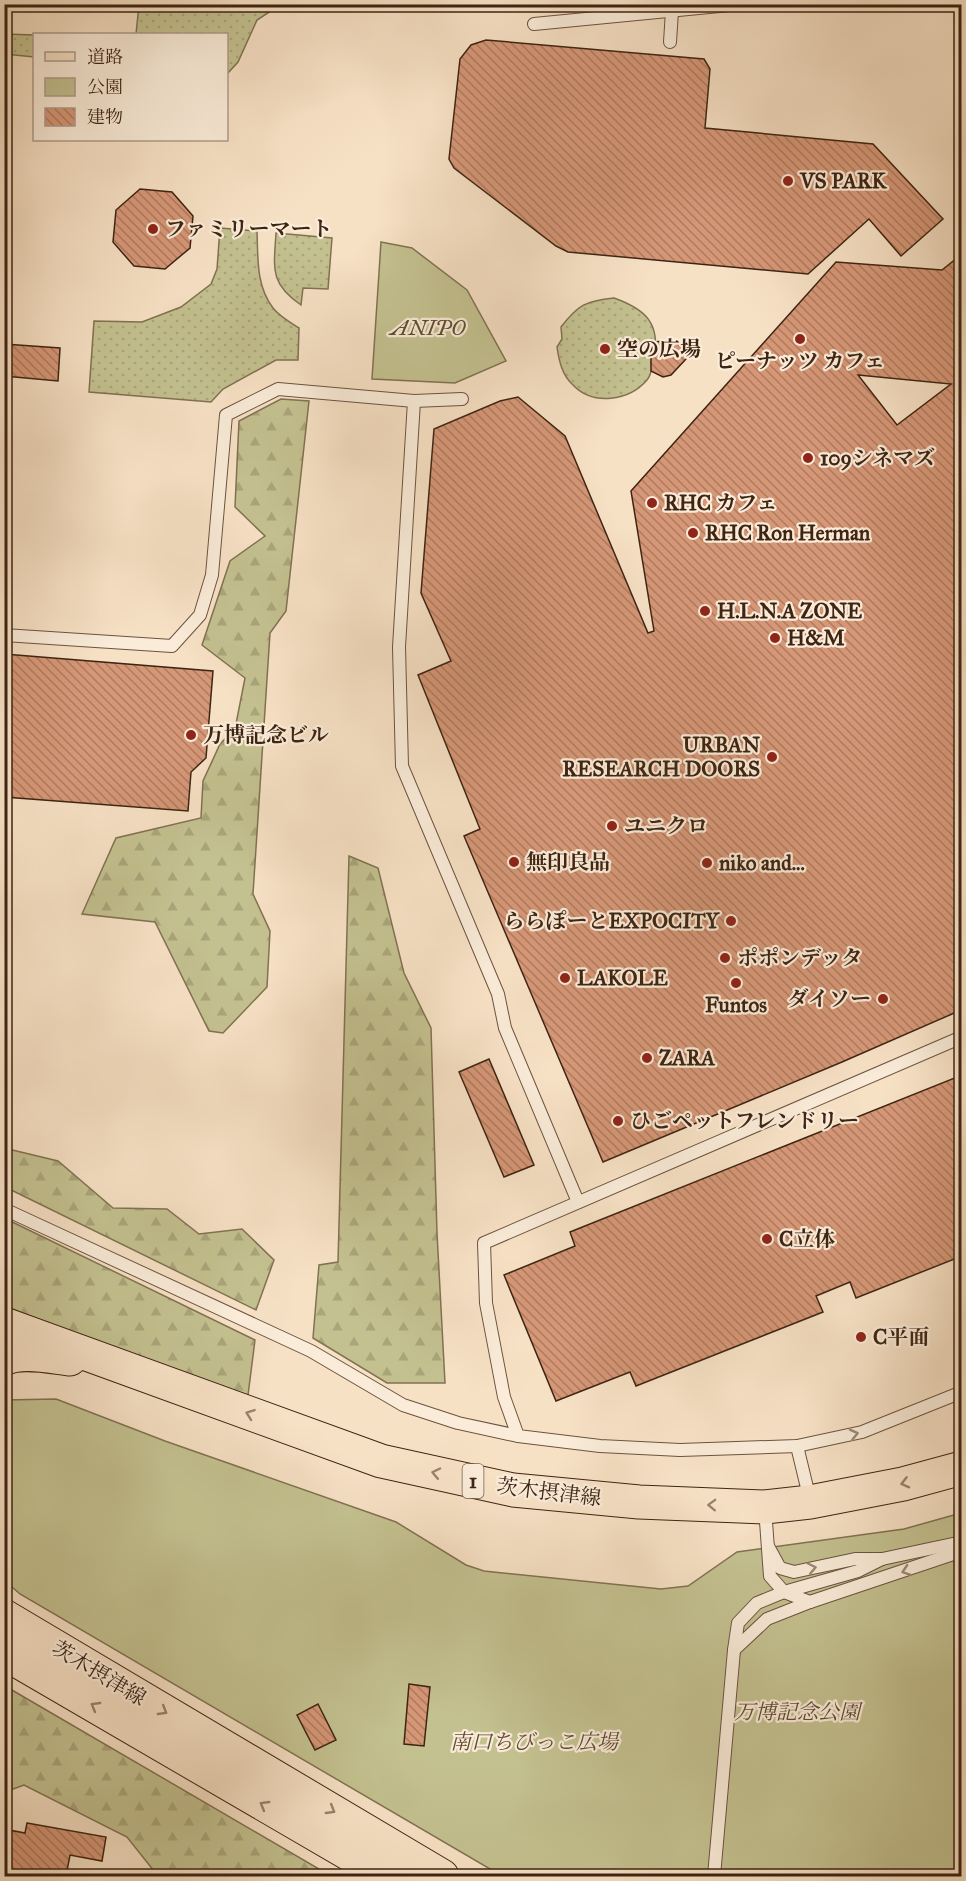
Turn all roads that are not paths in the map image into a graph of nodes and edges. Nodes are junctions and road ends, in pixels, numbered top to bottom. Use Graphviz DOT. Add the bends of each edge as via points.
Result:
graph roads {
  1 [pos="740,4"];
  2 [pos="672,11"];
  3 [pos="534,24"];
  4 [pos="670,42"];
  5 [pos="462,399"];
  6 [pos="414,401"];
  7 [pos="4,635"];
  8 [pos="962,1037"];
  9 [pos="578,1202"];
  10 [pos="4,1209"];
  11 [pos="4,1324"];
  12 [pos="4,1359"];
  13 [pos="116,1365"];
  14 [pos="962,1392"];
  15 [pos="518,1436"];
  16 [pos="797,1446"];
  17 [pos="962,1468"];
  18 [pos="810,1502"];
  19 [pos="765,1507"];
  20 [pos="962,1542"];
  21 [pos="768,1546"];
  22 [pos="962,1551"];
  23 [pos="882,1559"];
  24 [pos="783,1592"];
  25 [pos="810,1602"];
  26 [pos="4,1616"];
  27 [pos="734,1650"];
  28 [pos="4,1653"];
  29 [pos="387,1876"];
  30 [pos="442,1876"];
  31 [pos="714,1876"];
  1 -- 2 [label="lane"];
  2 -- 3 [label="lane"];
  2 -- 4 [label="lane"];
  5 -- 6 [label="lane"];
  6 -- 7 [label="lane" via="278,388 226,415 212,575 200,615 172,646"];
  6 -- 9 [label="lane" via="399,647 402,766 498,994 505,1028"];
  8 -- 9 [label="lane"];
  9 -- 15 [label="lane" via="484,1243 486,1303 504,1396"];
  10 -- 15 [label="lane" via="311,1351 403,1405 458,1423"];
  11 -- 13 [label="main road, 茨木摂津線 / 1"];
  12 -- 13 [label="main road, 茨木摂津線 / 1" via="36,1355"];
  19 -- 13 [label="main road, 茨木摂津線 / 1, one-way" via="639,1502 513,1490 381,1461"];
  16 -- 14 [label="lane, one-way" via="862,1432"];
  15 -- 16 [label="lane" via="680,1450"];
  16 -- 18 [label="lane"];
  17 -- 18 [label="main road, 茨木摂津線 / 1, one-way"];
  18 -- 19 [label="main road, 茨木摂津線 / 1"];
  19 -- 21 [label="lane"];
  20 -- 23 [label="lane"];
  21 -- 23 [label="lane, one-way" via="780,1568 794,1572 855,1559"];
  21 -- 24 [label="lane" via="770,1576"];
  22 -- 25 [label="lane, one-way"];
  23 -- 24 [label="lane" via="858,1571"];
  24 -- 25 [label="lane"];
  24 -- 27 [label="lane" via="757,1603 738,1623"];
  25 -- 27 [label="lane" via="767,1619"];
  26 -- 30 [label="main road, 茨木摂津線, one-way"];
  27 -- 31 [label="lane"];
  29 -- 28 [label="main road, 茨木摂津線, one-way"];
}
